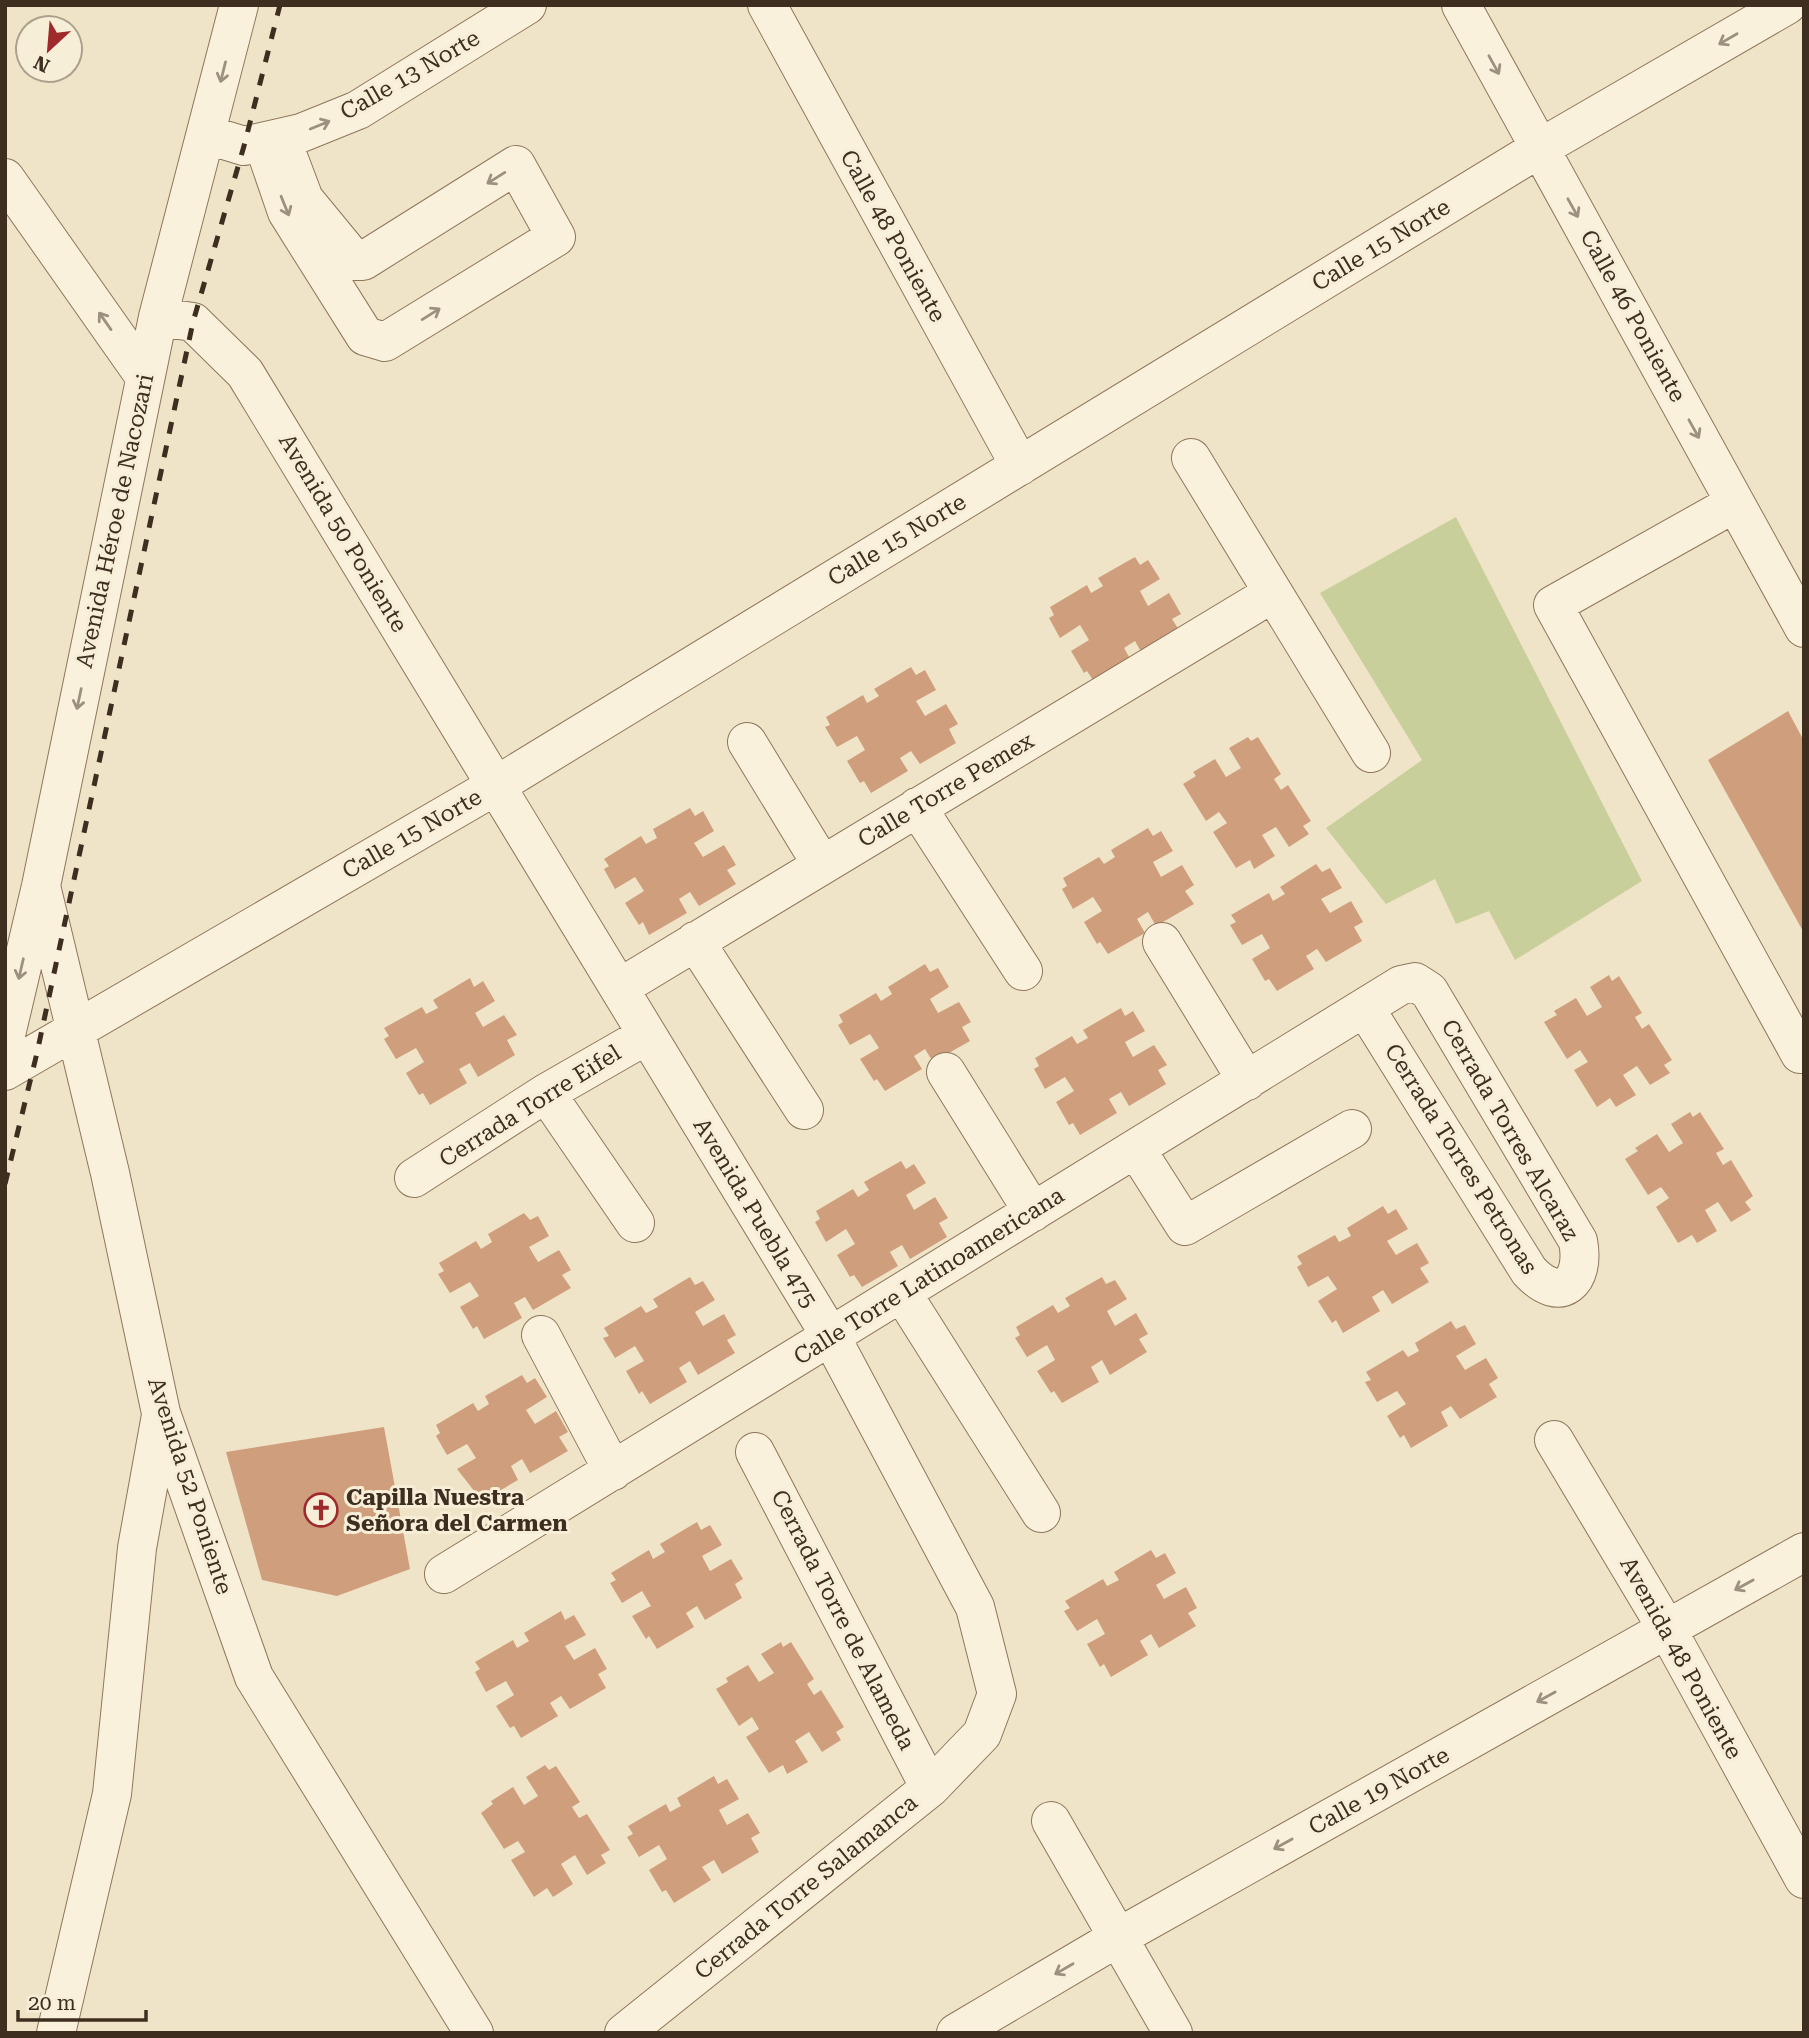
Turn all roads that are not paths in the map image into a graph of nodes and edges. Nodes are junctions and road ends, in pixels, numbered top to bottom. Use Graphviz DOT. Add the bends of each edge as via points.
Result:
graph roads {
  1 [pos="239,5"];
  2 [pos="527,5"];
  3 [pos="767,5"];
  4 [pos="1461,5"];
  5 [pos="1787,5"];
  6 [pos="208,135"];
  7 [pos="272,140"];
  8 [pos="1540,148"];
  9 [pos="5,178"];
  10 [pos="158,317"];
  11 [pos="145,377"];
  12 [pos="1191,457"];
  13 [pos="1020,466"];
  14 [pos="1735,503"];
  15 [pos="1273,593"];
  16 [pos="1804,628"];
  17 [pos="747,742"];
  18 [pos="1371,753"];
  19 [pos="496,785"];
  20 [pos="918,807"];
  21 [pos="822,865"];
  22 [pos="41,886"];
  23 [pos="695,941"];
  24 [pos="1162,942"];
  25 [pos="1023,971"];
  26 [pos="1415,982"];
  27 [pos="619,988"];
  28 [pos="1365,1008"];
  29 [pos="74,1032"];
  30 [pos="647,1035"];
  31 [pos="5,1039"];
  32 [pos="1800,1054"];
  33 [pos="5,1071"];
  34 [pos="946,1072"];
  35 [pos="1247,1081"];
  36 [pos="546,1093"];
  37 [pos="804,1110"];
  38 [pos="1352,1129"];
  39 [pos="1136,1149"];
  40 [pos="414,1178"];
  41 [pos="1033,1212"];
  42 [pos="635,1223"];
  43 [pos="1569,1284"];
  44 [pos="902,1293"];
  45 [pos="541,1335"];
  46 [pos="831,1337"];
  47 [pos="161,1413"];
  48 [pos="1554,1440"];
  49 [pos="755,1452"];
  50 [pos="613,1471"];
  51 [pos="1041,1513"];
  52 [pos="1804,1552"];
  53 [pos="444,1574"];
  54 [pos="1667,1629"];
  55 [pos="982,1734"];
  56 [pos="930,1788"];
  57 [pos="1051,1821"];
  58 [pos="1804,1879"];
  59 [pos="1117,1938"];
  60 [pos="56,2033"];
  61 [pos="474,2033"];
  62 [pos="624,2033"];
  63 [pos="956,2033"];
  64 [pos="1172,2033"];
  1 -- 6 [label="street, Avenida Héroe de Nacozari, one-way"];
  7 -- 2 [label="street, Calle 13 Norte, one-way" via="358,110"];
  3 -- 13 [label="street, Calle 48 Poniente"];
  4 -- 8 [label="street, Calle 46 Poniente, one-way"];
  5 -- 8 [label="street, Calle 15 Norte, one-way"];
  6 -- 7 [label="street, Calle 13 Norte" via="244,146"];
  6 -- 10 [label="street, Avenida Héroe de Nacozari"];
  7 -- 7 [label="street, one-way" via="287,212 365,336 385,342 556,236 516,165 363,261 355,261 304,199"];
  8 -- 13 [label="street, Calle 15 Norte"];
  8 -- 14 [label="street, Calle 46 Poniente, one-way"];
  11 -- 9 [label="street, one-way"];
  10 -- 11 [label="street, Avenida Héroe de Nacozari"];
  10 -- 19 [label="street, Avenida 50 Poniente" via="193,322 245,373"];
  11 -- 22 [label="street, Avenida Héroe de Nacozari, one-way"];
  12 -- 15 [label="street"];
  13 -- 19 [label="street, Calle 15 Norte"];
  14 -- 16 [label="street, Calle 46 Poniente"];
  14 -- 32 [label="street" via="1553,605"];
  15 -- 18 [label="street"];
  15 -- 20 [label="street, Calle Torre Pemex"];
  17 -- 21 [label="street"];
  19 -- 27 [label="street, Avenida Puebla 475"];
  19 -- 29 [label="street, Calle 15 Norte"];
  20 -- 21 [label="street, Calle Torre Pemex"];
  20 -- 25 [label="street"];
  21 -- 23 [label="street, Calle Torre Pemex"];
  22 -- 29 [label="street, Avenida 52 Poniente"];
  22 -- 31 [label="street, Avenida Héroe de Nacozari, one-way"];
  23 -- 27 [label="street, Calle Torre Pemex"];
  23 -- 37 [label="street"];
  24 -- 35 [label="street"];
  26 -- 28 [label="street, Calle Torre Latinoamericana" via="1401,985"];
  26 -- 43 [label="street, Cerrada Torres Alcaraz" via="1429,991 1578,1241 1582,1262"];
  27 -- 30 [label="street, Avenida Puebla 475"];
  28 -- 35 [label="street, Calle Torre Latinoamericana"];
  28 -- 43 [label="street, Cerrada Torres Petronas" via="1529,1271 1541,1284 1557,1288"];
  29 -- 33 [label="street, Calle 15 Norte"];
  29 -- 47 [label="street, Avenida 52 Poniente" via="110,1173"];
  30 -- 36 [label="street, Cerrada Torre Eifel"];
  30 -- 46 [label="street, Avenida Puebla 475"];
  34 -- 41 [label="street"];
  35 -- 39 [label="street, Calle Torre Latinoamericana"];
  36 -- 40 [label="street, Cerrada Torre Eifel"];
  36 -- 42 [label="street"];
  38 -- 39 [label="street" via="1185,1226"];
  39 -- 41 [label="street, Calle Torre Latinoamericana"];
  41 -- 44 [label="street, Calle Torre Latinoamericana"];
  44 -- 46 [label="street, Calle Torre Latinoamericana"];
  44 -- 51 [label="street"];
  45 -- 50 [label="street"];
  46 -- 50 [label="street, Calle Torre Latinoamericana"];
  46 -- 55 [label="street, Avenida Puebla 475" via="975,1607 997,1693"];
  47 -- 60 [label="street" via="137,1548 112,1794"];
  47 -- 61 [label="street, Avenida 52 Poniente" via="254,1677"];
  48 -- 54 [label="street, Avenida 48 Poniente"];
  49 -- 56 [label="street, Cerrada Torre de Alameda"];
  50 -- 53 [label="street, Calle Torre Latinoamericana"];
  52 -- 54 [label="street, Calle 19 Norte, one-way"];
  54 -- 58 [label="street, Avenida 48 Poniente"];
  54 -- 59 [label="street, Calle 19 Norte, one-way"];
  55 -- 56 [label="street, Cerrada Torre Salamanca"];
  56 -- 62 [label="street, Cerrada Torre Salamanca"];
  57 -- 59 [label="street"];
  59 -- 63 [label="street, Calle 19 Norte, one-way"];
  59 -- 64 [label="street"];
}
